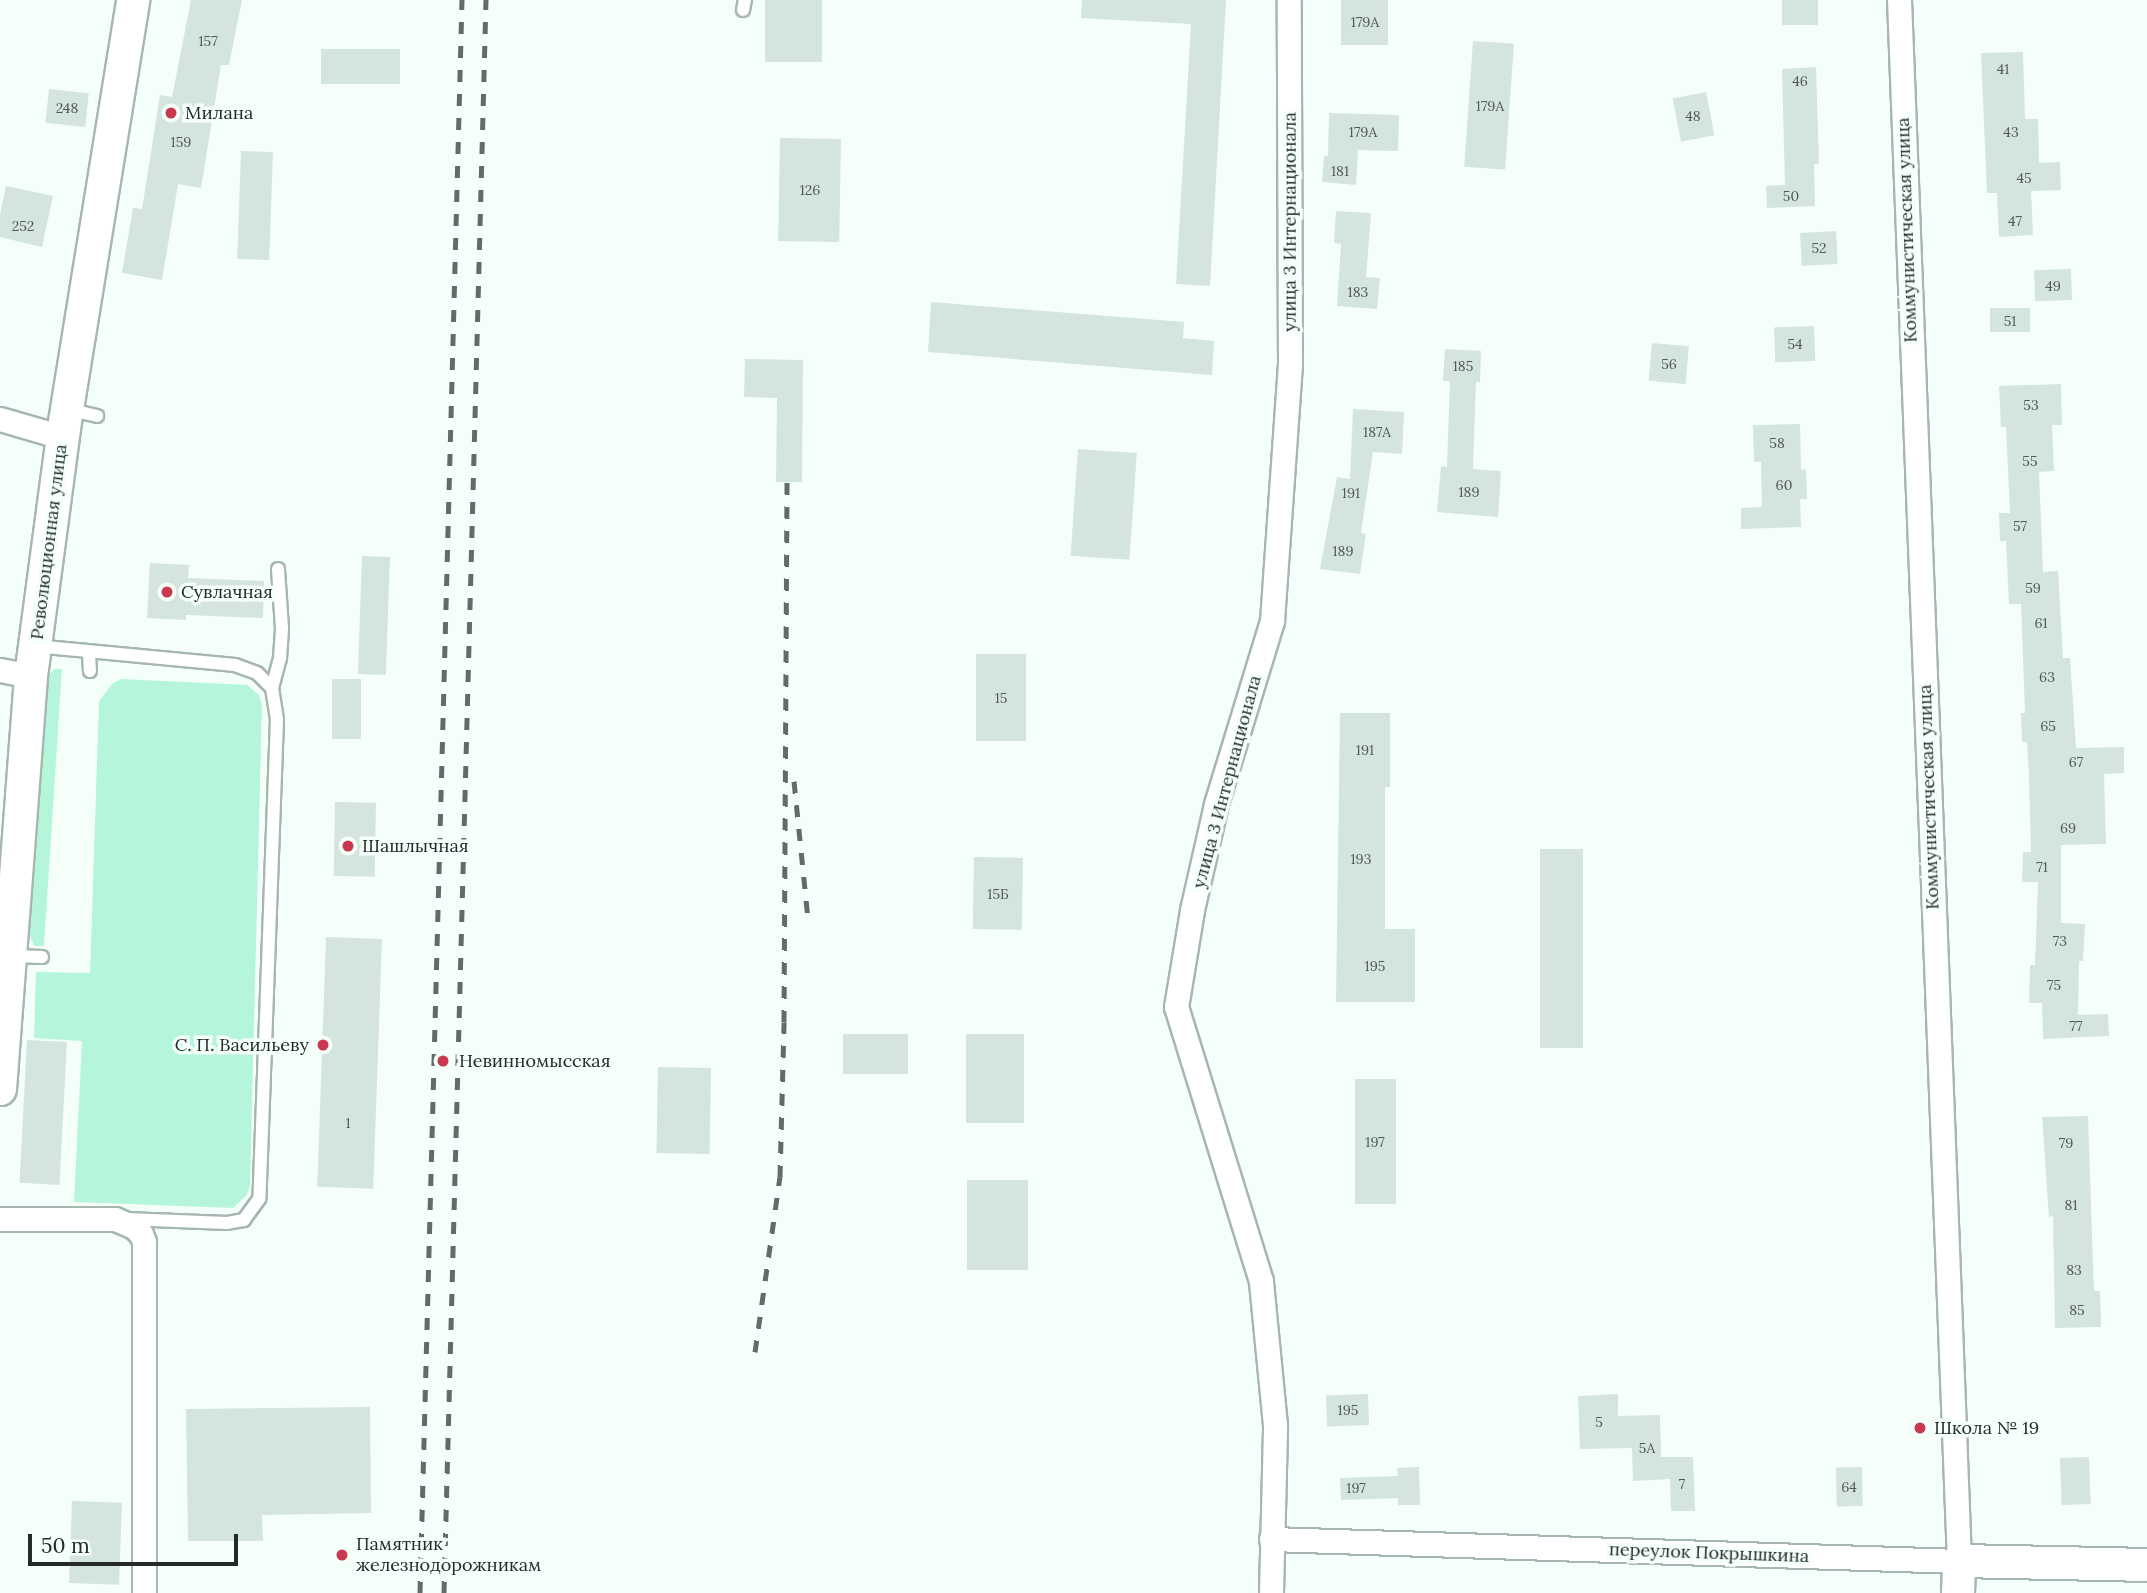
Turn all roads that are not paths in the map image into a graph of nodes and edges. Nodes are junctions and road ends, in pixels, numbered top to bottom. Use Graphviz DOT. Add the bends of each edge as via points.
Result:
graph roads {
  1 [pos="133,0"];
  2 [pos="1289,0"];
  3 [pos="1899,0"];
  4 [pos="0,419"];
  5 [pos="75,421"];
  6 [pos="278,569"];
  7 [pos="89,653"];
  8 [pos="33,661"];
  9 [pos="0,670"];
  10 [pos="90,671"];
  11 [pos="272,688"];
  12 [pos="8,956"];
  13 [pos="42,957"];
  14 [pos="0,1089"];
  15 [pos="0,1219"];
  16 [pos="115,1219"];
  17 [pos="1271,1539"];
  18 [pos="1959,1561"];
  19 [pos="2147,1565"];
  20 [pos="145,1593"];
  21 [pos="1271,1593"];
  22 [pos="1958,1593"];
  1 -- 5 [label="main road, Революционная улица"];
  2 -- 17 [label="street, улица 3 Интернационала" via="1290,366 1272,621 1216,804 1176,1007 1261,1281 1275,1425"];
  3 -- 18 [label="street, Коммунистическая улица"];
  4 -- 5 [label="street"];
  5 -- 8 [label="main road, Революционная улица"];
  6 -- 11 [label="lane" via="282,628"];
  7 -- 8 [label="lane"];
  7 -- 10 [label="lane"];
  7 -- 11 [label="lane" via="235,665 257,673"];
  8 -- 9 [label="street"];
  8 -- 12 [label="main road, Революционная улица"];
  11 -- 16 [label="lane" via="277,719 259,1199 243,1220 227,1223"];
  12 -- 13 [label="lane"];
  12 -- 14 [label="main road, Революционная улица"];
  15 -- 16 [label="street"];
  16 -- 20 [label="street" via="135,1227 144,1241"];
  17 -- 18 [label="street, переулок Покрышкина"];
  17 -- 21 [label="street, улица 3 Интернационала"];
  18 -- 19 [label="main road, переулок Покрышкина"];
  18 -- 22 [label="main road, Коммунистическая улица"];
}
